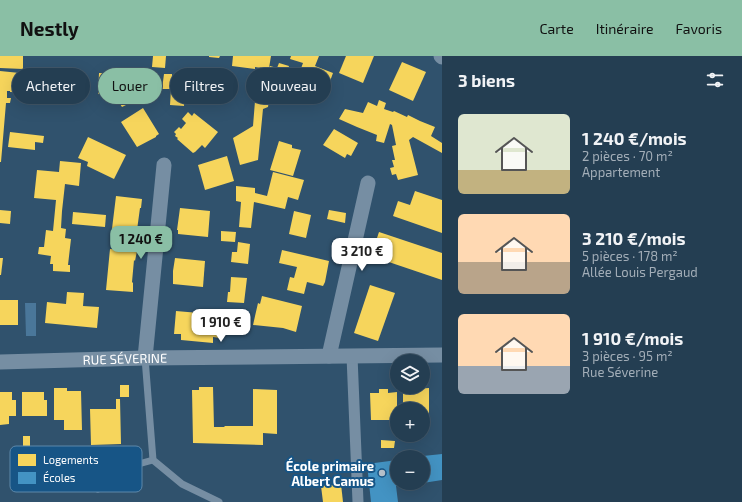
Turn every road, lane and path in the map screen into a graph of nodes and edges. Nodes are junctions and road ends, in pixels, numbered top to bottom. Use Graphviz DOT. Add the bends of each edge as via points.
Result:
graph roads {
  1 [pos="164,165"];
  2 [pos="368,183"];
  3 [pos="442,355"];
  4 [pos="329,356"];
  5 [pos="352,356"];
  6 [pos="145,358"];
  7 [pos="0,362"];
  8 [pos="153,460"];
  9 [pos="142,463"];
  10 [pos="219,502"];
  11 [pos="358,502"];
  1 -- 6 [label="street"];
  2 -- 4 [label="street"];
  3 -- 5 [label="street, RUE SÉVERINE"];
  4 -- 5 [label="street, RUE SÉVERINE"];
  4 -- 6 [label="street, RUE SÉVERINE"];
  5 -- 11 [label="street"];
  6 -- 7 [label="street, RUE SÉVERINE"];
  6 -- 8 [label="lane"];
  8 -- 9 [label="lane"];
  8 -- 10 [label="lane" via="182,484"];
}
